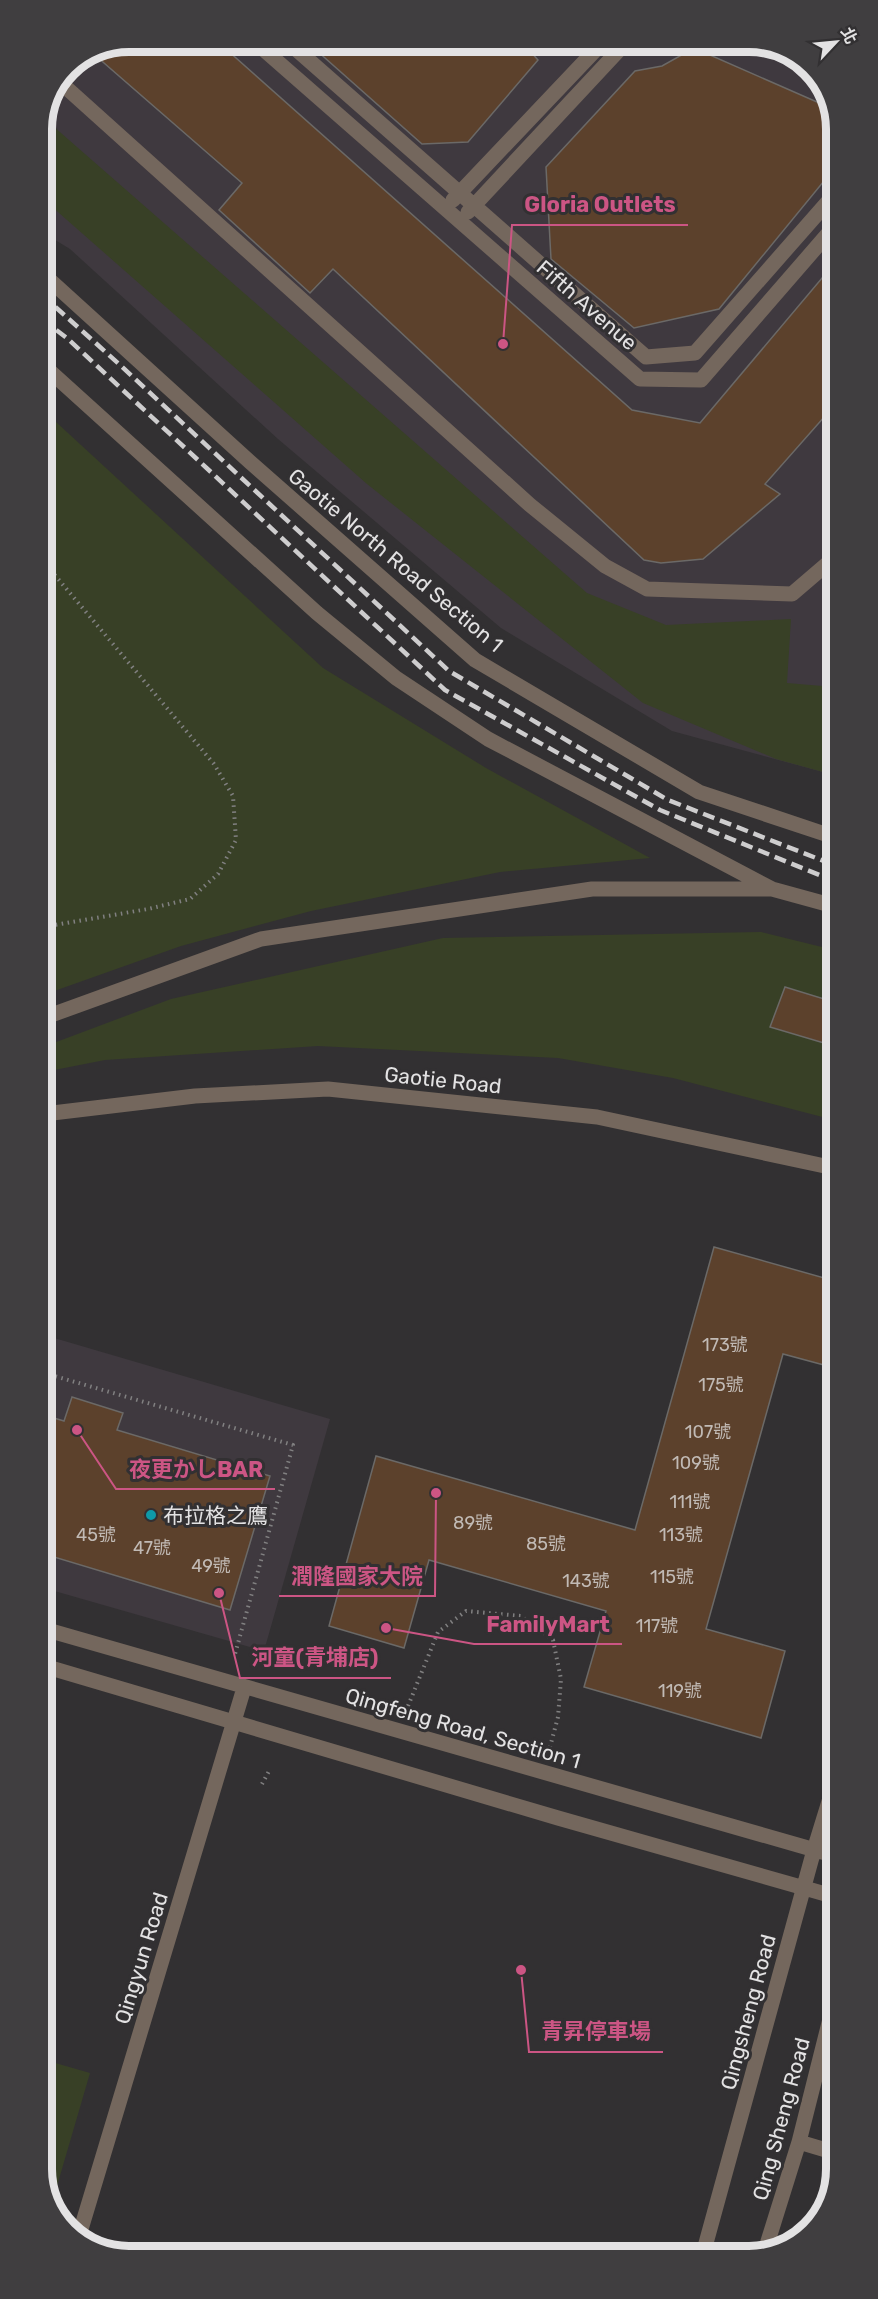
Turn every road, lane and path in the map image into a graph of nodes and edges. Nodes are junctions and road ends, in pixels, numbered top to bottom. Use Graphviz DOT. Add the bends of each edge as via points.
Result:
graph roads {
  1 [pos="267,52"];
  2 [pos="300,52"];
  3 [pos="593,53"];
  4 [pos="617,53"];
  5 [pos="66,87"];
  6 [pos="460,193"];
  7 [pos="826,204"];
  8 [pos="475,206"];
  9 [pos="445,208"];
  10 [pos="460,221"];
  11 [pos="826,236"];
  12 [pos="53,283"];
  13 [pos="53,375"];
  14 [pos="826,565"];
  15 [pos="53,573"];
  16 [pos="826,834"];
  17 [pos="772,889"];
  18 [pos="826,904"];
  19 [pos="53,925"];
  20 [pos="53,1015"];
  21 [pos="53,1113"];
  22 [pos="826,1166"];
  23 [pos="52,1375"];
  24 [pos="52,1631"];
  25 [pos="235,1654"];
  26 [pos="52,1668"];
  27 [pos="244,1688"];
  28 [pos="408,1706"];
  29 [pos="234,1722"];
  30 [pos="550,1747"];
  31 [pos="269,1771"];
  32 [pos="262,1784"];
  33 [pos="826,1811"];
  34 [pos="814,1850"];
  35 [pos="826,1853"];
  36 [pos="804,1888"];
  37 [pos="826,1894"];
  38 [pos="826,2035"];
  39 [pos="799,2142"];
  40 [pos="826,2150"];
  41 [pos="81,2229"];
  42 [pos="767,2244"];
  43 [pos="705,2246"];
  1 -- 9 [label="street, Fifth Avenue"];
  2 -- 6 [label="street, Fifth Avenue"];
  3 -- 6 [label="street"];
  4 -- 8 [label="street"];
  5 -- 14 [label="street" via="530,505 605,566 647,589 792,594"];
  6 -- 8 [label="street, Fifth Avenue"];
  6 -- 9 [label="street"];
  7 -- 8 [label="street, Fifth Avenue" via="695,353 646,357"];
  8 -- 10 [label="street"];
  9 -- 10 [label="street, Fifth Avenue"];
  10 -- 11 [label="street, Fifth Avenue" via="640,379 701,380"];
  12 -- 16 [label="street, Gaotie North Road Section 1" via="475,660 699,792"];
  13 -- 17 [label="street" via="308,605 396,678 488,739"];
  15 -- 19 [label="path" via="214,764 233,796 236,840 218,874 190,899"];
  17 -- 18 [label="street"];
  17 -- 20 [label="street" via="592,889 261,939"];
  21 -- 22 [label="street, Gaotie Road" via="195,1096 328,1089 597,1117"];
  23 -- 25 [label="path" via="293,1445"];
  24 -- 27 [label="street, Qingfeng Road, Section 1"];
  26 -- 29 [label="street"];
  27 -- 29 [label="street, Qingyun Road"];
  27 -- 34 [label="street, Qingfeng Road, Section 1"];
  28 -- 30 [label="path" via="438,1632 466,1611 521,1616 553,1640 561,1679 558,1717"];
  29 -- 36 [label="street"];
  29 -- 41 [label="street, Qingyun Road"];
  31 -- 32 [label="path"];
  33 -- 34 [label="street, Qingsheng Road"];
  34 -- 35 [label="street, Qingfeng Road, Section 1"];
  34 -- 36 [label="street, Qingsheng Road"];
  36 -- 37 [label="street"];
  36 -- 43 [label="street, Qingsheng Road"];
  38 -- 39 [label="street, Qing Sheng Road"];
  39 -- 40 [label="street"];
  39 -- 42 [label="street, Qing Sheng Road"];
}
